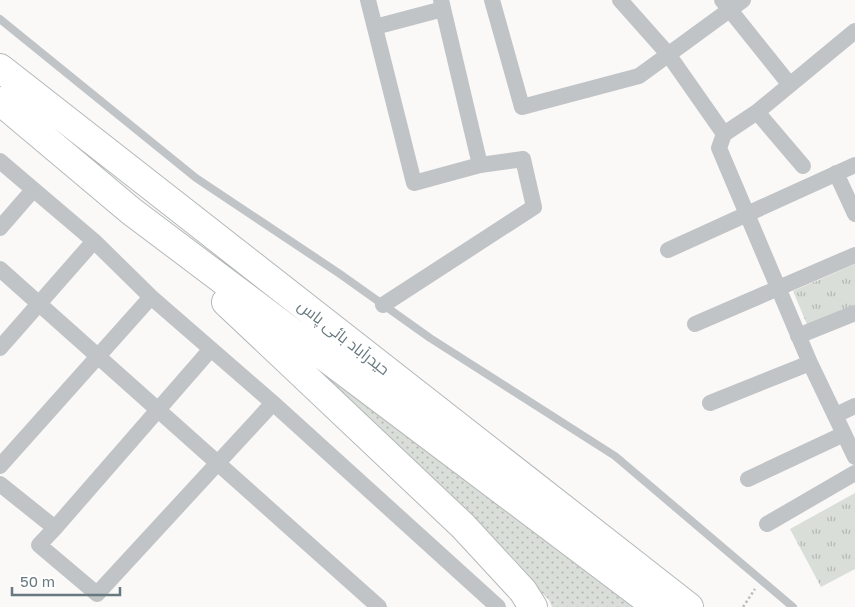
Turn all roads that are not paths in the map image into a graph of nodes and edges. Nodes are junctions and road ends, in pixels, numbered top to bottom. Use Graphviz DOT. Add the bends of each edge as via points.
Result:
graph roads {
  1 [pos="368,0"];
  2 [pos="492,0"];
  3 [pos="620,0"];
  4 [pos="731,3"];
  5 [pos="442,4"];
  6 [pos="0,20"];
  7 [pos="375,27"];
  8 [pos="855,32"];
  9 [pos="668,54"];
  10 [pos="0,68"];
  11 [pos="790,85"];
  12 [pos="0,101"];
  13 [pos="757,112"];
  14 [pos="724,134"];
  15 [pos="0,161"];
  16 [pos="480,165"];
  17 [pos="855,165"];
  18 [pos="803,166"];
  19 [pos="836,173"];
  20 [pos="33,190"];
  21 [pos="131,211"];
  22 [pos="746,214"];
  23 [pos="855,214"];
  24 [pos="0,228"];
  25 [pos="94,242"];
  26 [pos="668,250"];
  27 [pos="855,255"];
  28 [pos="0,269"];
  29 [pos="779,290"];
  30 [pos="151,297"];
  31 [pos="40,304"];
  32 [pos="383,304"];
  33 [pos="855,312"];
  34 [pos="695,324"];
  35 [pos="798,336"];
  36 [pos="0,348"];
  37 [pos="211,349"];
  38 [pos="99,357"];
  39 [pos="810,363"];
  40 [pos="273,403"];
  41 [pos="710,403"];
  42 [pos="855,406"];
  43 [pos="159,411"];
  44 [pos="836,415"];
  45 [pos="844,434"];
  46 [pos="855,457"];
  47 [pos="219,464"];
  48 [pos="0,466"];
  49 [pos="855,473"];
  50 [pos="748,478"];
  51 [pos="0,484"];
  52 [pos="767,524"];
  53 [pos="55,528"];
  54 [pos="379,607"];
  55 [pos="498,607"];
  56 [pos="534,607"];
  57 [pos="657,607"];
  58 [pos="689,607"];
  59 [pos="793,607"];
  1 -- 7 [label="street"];
  2 -- 9 [label="street" via="522,107 639,76"];
  3 -- 9 [label="street"];
  4 -- 9 [label="street"];
  4 -- 11 [label="street"];
  5 -- 7 [label="street"];
  5 -- 16 [label="street"];
  6 -- 32 [label="lane" via="196,178"];
  7 -- 16 [label="street" via="414,183"];
  8 -- 11 [label="street"];
  9 -- 14 [label="street"];
  10 -- 58 [label="highway, حیدرآباد بائی پاس"];
  11 -- 13 [label="street"];
  12 -- 21 [label="highway, حیدرآباد بائی پاس"];
  13 -- 14 [label="street"];
  13 -- 18 [label="street"];
  14 -- 22 [label="street" via="719,148"];
  15 -- 20 [label="street"];
  16 -- 32 [label="street" via="523,160 534,207"];
  17 -- 19 [label="street"];
  19 -- 22 [label="street"];
  19 -- 23 [label="street"];
  20 -- 24 [label="street"];
  20 -- 25 [label="street"];
  21 -- 56 [label="highway" via="463,526"];
  21 -- 57 [label="highway, حیدرآباد بائی پاس"];
  22 -- 26 [label="street"];
  22 -- 29 [label="street"];
  25 -- 30 [label="street"];
  25 -- 31 [label="street"];
  27 -- 29 [label="street"];
  28 -- 31 [label="street"];
  29 -- 34 [label="street"];
  29 -- 35 [label="street"];
  30 -- 37 [label="street"];
  30 -- 38 [label="street"];
  31 -- 36 [label="street"];
  31 -- 38 [label="street"];
  32 -- 59 [label="lane" via="430,338 615,456"];
  33 -- 35 [label="street"];
  35 -- 39 [label="street"];
  37 -- 40 [label="street"];
  37 -- 43 [label="street"];
  38 -- 43 [label="street"];
  38 -- 48 [label="street"];
  39 -- 41 [label="street"];
  39 -- 44 [label="street"];
  40 -- 47 [label="street"];
  40 -- 55 [label="street"];
  42 -- 44 [label="street"];
  43 -- 47 [label="street"];
  43 -- 53 [label="street"];
  44 -- 45 [label="street"];
  45 -- 46 [label="street"];
  45 -- 50 [label="street"];
  47 -- 53 [label="street" via="96,594 39,545"];
  47 -- 54 [label="street"];
  49 -- 52 [label="street"];
  51 -- 53 [label="street"];
}
